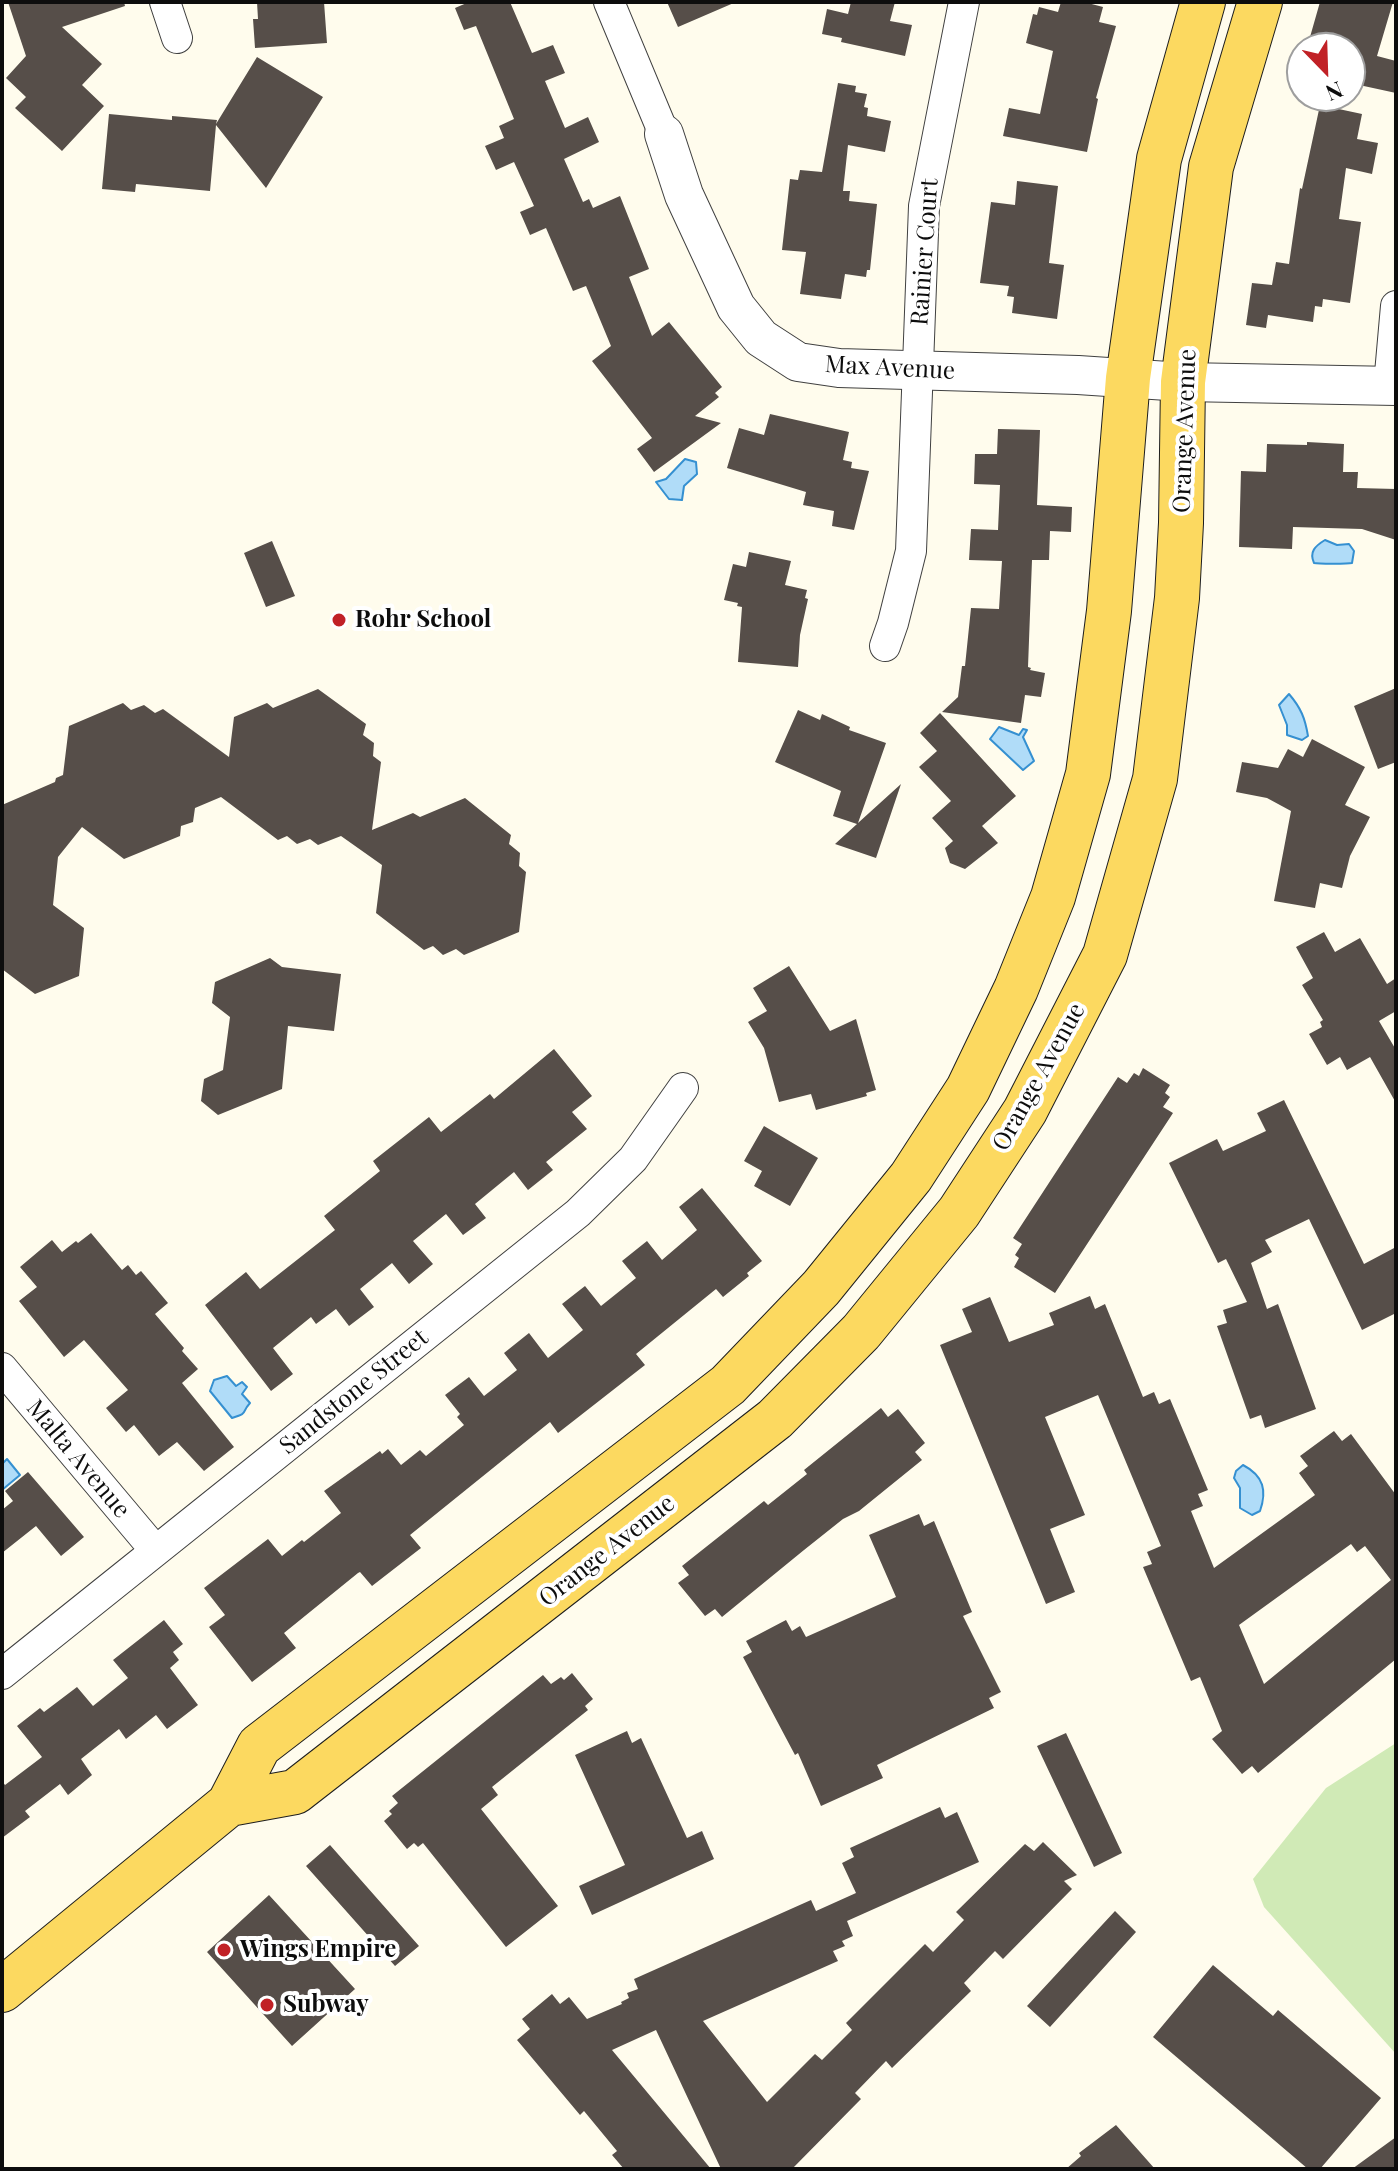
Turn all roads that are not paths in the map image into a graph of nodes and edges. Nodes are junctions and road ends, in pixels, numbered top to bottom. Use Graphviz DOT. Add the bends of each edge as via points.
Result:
graph roads {
  1 [pos="165,2"];
  2 [pos="609,2"];
  3 [pos="964,2"];
  4 [pos="1203,2"];
  5 [pos="1260,2"];
  6 [pos="177,38"];
  7 [pos="664,134"];
  8 [pos="1396,306"];
  9 [pos="916,370"];
  10 [pos="1128,378"];
  11 [pos="1183,382"];
  12 [pos="1393,385"];
  13 [pos="885,646"];
  14 [pos="683,1088"];
  15 [pos="2,1368"];
  16 [pos="524,1542"];
  17 [pos="155,1550"];
  18 [pos="561,1587"];
  19 [pos="2,1674"];
  20 [pos="229,1804"];
  21 [pos="2,1990"];
  1 -- 6 [label="street"];
  2 -- 7 [label="street, Max Avenue"];
  3 -- 9 [label="street, Rainier Court" via="924,206"];
  4 -- 10 [label="main road, Orange Avenue" via="1159,159"];
  5 -- 11 [label="main road, Orange Avenue" via="1211,167"];
  7 -- 9 [label="street, Max Avenue" via="684,195 723,281 761,338 798,362"];
  8 -- 12 [label="street"];
  9 -- 10 [label="street, Max Avenue"];
  9 -- 13 [label="street, Rainier Court" via="911,551"];
  10 -- 11 [label="street, Max Avenue"];
  10 -- 16 [label="main road, Orange Avenue" via="1109,611 1088,774 1053,897 968,1089 901,1190 821,1288 728,1385"];
  11 -- 12 [label="street, Max Avenue"];
  11 -- 18 [label="main road, Orange Avenue" via="1177,598 1155,779 1105,955 1025,1111 959,1212 861,1332 775,1419"];
  14 -- 17 [label="street, Sandstone Street" via="633,1159 578,1213"];
  15 -- 17 [label="street, Malta Avenue"];
  16 -- 18 [label="main road"];
  16 -- 20 [label="main road, Orange Avenue" via="259,1746"];
  17 -- 19 [label="street, Sandstone Street"];
  18 -- 20 [label="main road, Orange Avenue" via="295,1792"];
  20 -- 21 [label="main road, Orange Avenue"];
}
